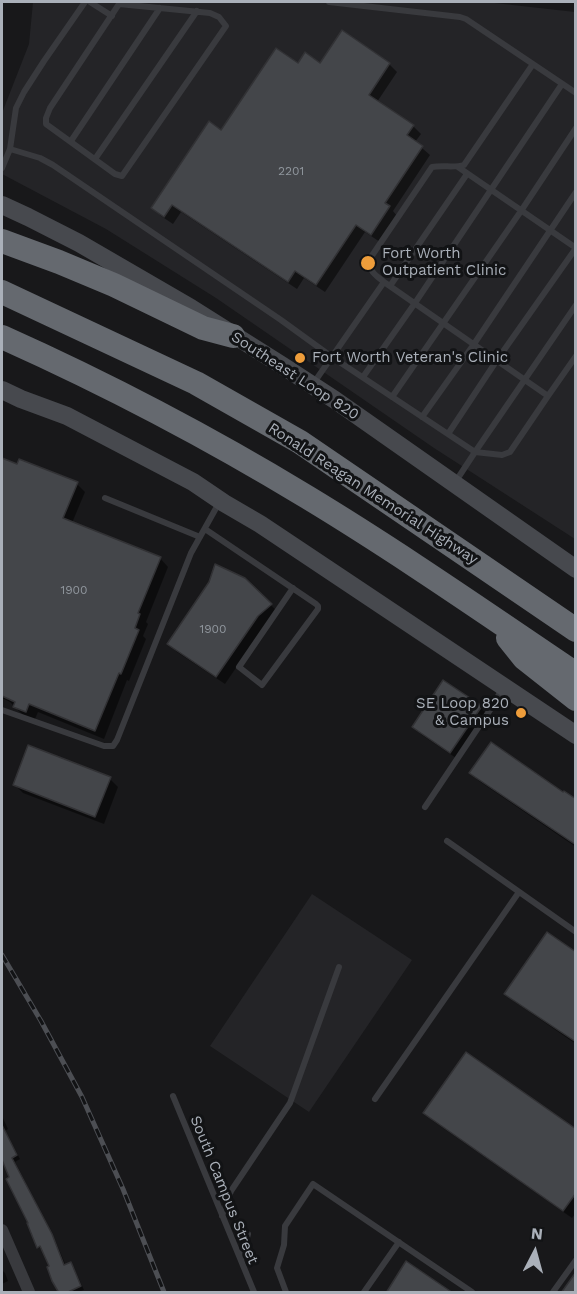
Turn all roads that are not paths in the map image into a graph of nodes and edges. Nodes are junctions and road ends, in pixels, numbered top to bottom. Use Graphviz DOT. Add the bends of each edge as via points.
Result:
graph roads {
  1 [pos="85,2"];
  2 [pos="90,2"];
  3 [pos="329,2"];
  4 [pos="160,8"];
  5 [pos="197,11"];
  6 [pos="111,16"];
  7 [pos="533,64"];
  8 [pos="562,84"];
  9 [pos="576,93"];
  10 [pos="576,128"];
  11 [pos="71,141"];
  12 [pos="10,149"];
  13 [pos="95,159"];
  14 [pos="458,167"];
  15 [pos="2,168"];
  16 [pos="467,174"];
  17 [pos="491,190"];
  18 [pos="576,192"];
  19 [pos="2,205"];
  20 [pos="521,211"];
  21 [pos="549,230"];
  22 [pos="2,241"];
  23 [pos="387,284"];
  24 [pos="2,292"];
  25 [pos="415,303"];
  26 [pos="576,305"];
  27 [pos="443,323"];
  28 [pos="233,336"];
  29 [pos="2,337"];
  30 [pos="474,344"];
  31 [pos="576,356"];
  32 [pos="332,357"];
  33 [pos="496,360"];
  34 [pos="363,378"];
  35 [pos="524,379"];
  36 [pos="313,385"];
  37 [pos="2,390"];
  38 [pos="548,396"];
  39 [pos="392,397"];
  40 [pos="422,417"];
  41 [pos="448,434"];
  42 [pos="475,452"];
  43 [pos="454,484"];
  44 [pos="105,498"];
  45 [pos="220,501"];
  46 [pos="205,529"];
  47 [pos="200,537"];
  48 [pos="576,568"];
  49 [pos="293,588"];
  50 [pos="495,619"];
  51 [pos="576,630"];
  52 [pos="576,674"];
  53 [pos="503,687"];
  54 [pos="576,699"];
  55 [pos="2,710"];
  56 [pos="576,735"];
  57 [pos="425,807"];
  58 [pos="447,841"];
  59 [pos="519,892"];
  60 [pos="576,932"];
  61 [pos="339,967"];
  62 [pos="173,1096"];
  63 [pos="375,1099"];
  64 [pos="222,1216"];
  65 [pos="2,1230"];
  66 [pos="248,1234"];
  67 [pos="399,1242"];
  68 [pos="576,1260"];
  69 [pos="241,1261"];
  70 [pos="29,1293"];
  71 [pos="254,1293"];
  72 [pos="286,1293"];
  73 [pos="364,1293"];
  74 [pos="472,1293"];
  75 [pos="553,1293"];
  1 -- 12 [label="lane" via="16,108"];
  2 -- 6 [label="lane"];
  3 -- 7 [label="lane" via="460,16"];
  4 -- 5 [label="lane"];
  4 -- 6 [label="lane" via="119,4"];
  4 -- 11 [label="lane"];
  5 -- 13 [label="lane"];
  5 -- 13 [label="lane" via="219,17 226,26 122,176"];
  6 -- 11 [label="lane" via="46,118 46,124"];
  7 -- 8 [label="lane"];
  7 -- 14 [label="lane" via="464,165"];
  8 -- 9 [label="lane"];
  8 -- 17 [label="lane"];
  10 -- 20 [label="lane"];
  11 -- 13 [label="lane"];
  12 -- 15 [label="lane"];
  12 -- 32 [label="lane" via="52,165"];
  14 -- 16 [label="lane"];
  14 -- 23 [label="lane" via="432,167 370,257 371,272"];
  16 -- 17 [label="lane"];
  16 -- 23 [label="lane"];
  17 -- 20 [label="lane"];
  17 -- 25 [label="lane"];
  18 -- 21 [label="lane"];
  19 -- 28 [label="main road, Southeast Loop 820" via="79,243"];
  20 -- 21 [label="lane"];
  20 -- 27 [label="lane"];
  21 -- 30 [label="lane"];
  21 -- 33 [label="lane" via="576,248"];
  22 -- 28 [label="highway" via="114,285 203,328"];
  23 -- 25 [label="lane"];
  23 -- 32 [label="lane"];
  24 -- 51 [label="highway, Ronald Reagan Memorial Highway" via="196,383 300,442"];
  25 -- 27 [label="lane"];
  25 -- 34 [label="lane"];
  26 -- 35 [label="lane"];
  27 -- 30 [label="lane"];
  27 -- 39 [label="lane"];
  28 -- 36 [label="main road, Southeast Loop 820"];
  29 -- 50 [label="highway" via="122,394 228,451"];
  30 -- 33 [label="lane"];
  30 -- 40 [label="lane"];
  31 -- 38 [label="lane"];
  32 -- 34 [label="lane"];
  32 -- 36 [label="lane"];
  33 -- 35 [label="lane"];
  33 -- 41 [label="lane"];
  34 -- 39 [label="lane"];
  35 -- 38 [label="lane"];
  35 -- 42 [label="lane"];
  36 -- 43 [label="main road, Southeast Loop 820"];
  37 -- 45 [label="main road" via="67,416 193,482"];
  38 -- 42 [label="lane" via="510,452"];
  39 -- 40 [label="lane"];
  40 -- 41 [label="lane"];
  41 -- 42 [label="lane"];
  42 -- 43 [label="lane"];
  43 -- 48 [label="main road, Southeast Loop 820"];
  44 -- 47 [label="lane"];
  45 -- 46 [label="lane"];
  45 -- 53 [label="main road"];
  46 -- 47 [label="lane"];
  46 -- 49 [label="lane"];
  47 -- 55 [label="lane" via="113,746"];
  49 -- 49 [label="lane" via="318,609 262,685 239,667"];
  50 -- 52 [label="highway"];
  50 -- 54 [label="highway" via="524,658"];
  53 -- 56 [label="main road"];
  53 -- 57 [label="lane"];
  58 -- 59 [label="lane"];
  59 -- 60 [label="lane"];
  59 -- 63 [label="lane"];
  61 -- 64 [label="lane" via="290,1103 231,1191"];
  62 -- 64 [label="lane, South Campus Street"];
  64 -- 69 [label="lane, South Campus Street"];
  65 -- 70 [label="street"];
  66 -- 69 [label="lane"];
  67 -- 72 [label="lane" via="313,1184 285,1226 277,1268"];
  67 -- 73 [label="lane"];
  67 -- 74 [label="lane"];
  68 -- 75 [label="lane"];
  69 -- 71 [label="lane, South Campus Street"];
}
